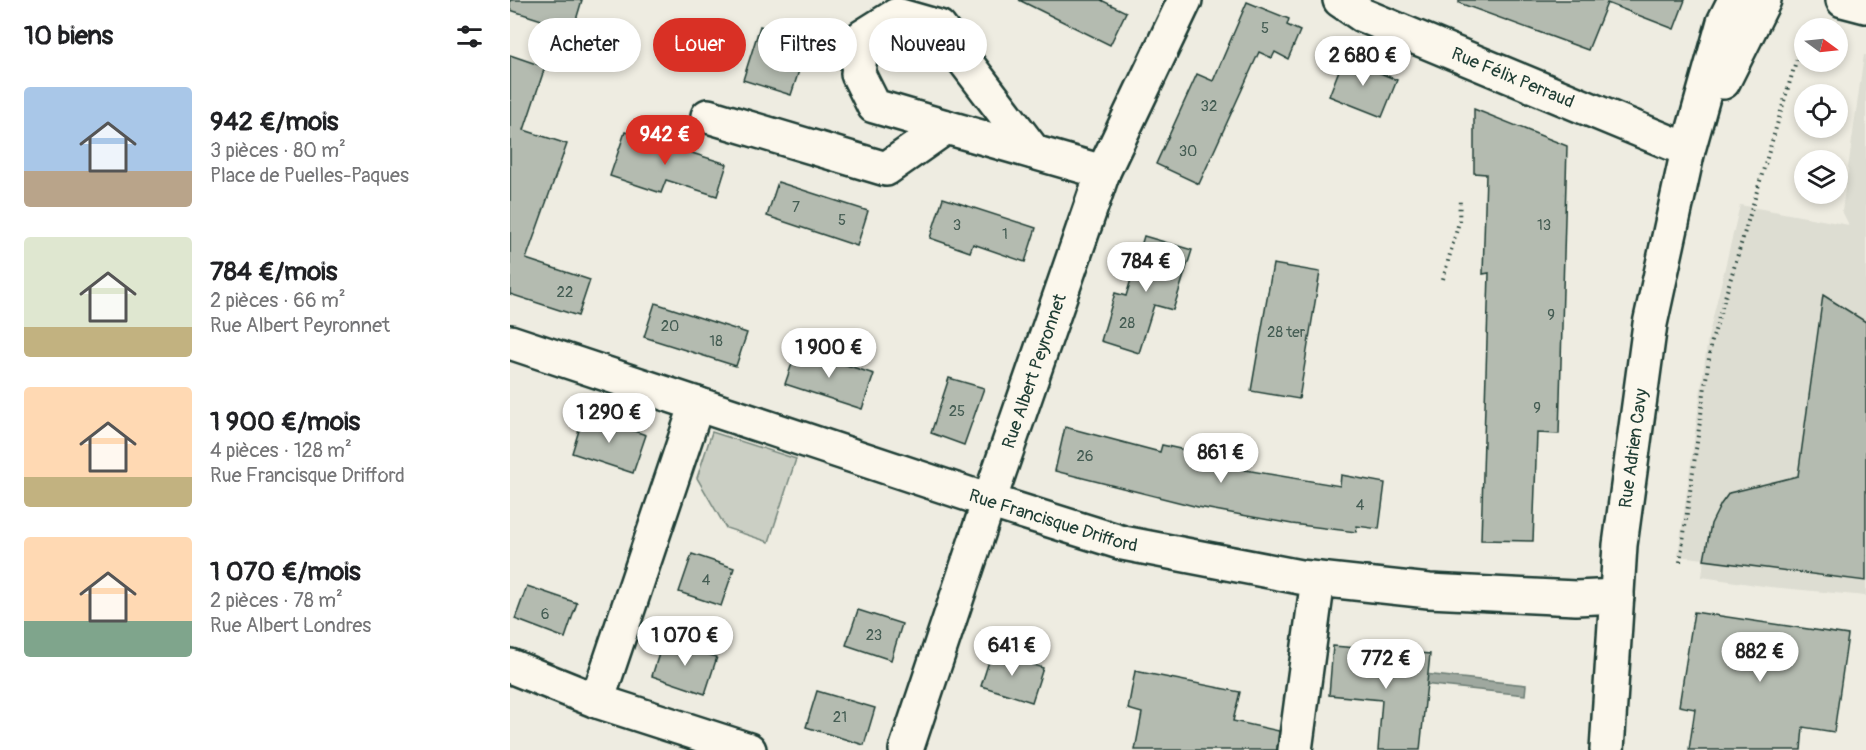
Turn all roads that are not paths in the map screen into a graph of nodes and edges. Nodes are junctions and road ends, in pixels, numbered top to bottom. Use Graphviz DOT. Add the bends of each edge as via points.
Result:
graph roads {
  1 [pos="1185,0"];
  2 [pos="1340,0"];
  3 [pos="1735,0"];
  4 [pos="1764,0"];
  5 [pos="1843,0"];
  6 [pos="1866,6"];
  7 [pos="708,116"];
  8 [pos="946,127"];
  9 [pos="1688,150"];
  10 [pos="1034,152"];
  11 [pos="1103,172"];
  12 [pos="510,342"];
  13 [pos="697,404"];
  14 [pos="988,501"];
  15 [pos="1318,579"];
  16 [pos="1617,596"];
  17 [pos="510,666"];
  18 [pos="597,700"];
  19 [pos="749,750"];
  20 [pos="906,750"];
  21 [pos="1295,750"];
  22 [pos="1607,750"];
  1 -- 11 [label="street, Rue Albert Peyronnet"];
  2 -- 9 [label="street, Rue Félix Perraud" via="1362,15"];
  3 -- 9 [label="street, Rue Adrien Cavy" via="1724,22"];
  4 -- 9 [label="street, Rue Adrien Cavy"];
  5 -- 6 [label="street"];
  7 -- 8 [label="street" via="886,169"];
  8 -- 10 [label="street"];
  8 -- 10 [label="street" via="874,106 858,74 862,37 897,15 939,27"];
  9 -- 16 [label="street, Rue Adrien Cavy" via="1650,324 1620,545"];
  10 -- 11 [label="street"];
  11 -- 14 [label="street, Rue Albert Peyronnet"];
  12 -- 13 [label="street, Rue Francisque Drifford"];
  13 -- 14 [label="street, Rue Francisque Drifford"];
  13 -- 18 [label="street"];
  14 -- 15 [label="street, Rue Francisque Drifford" via="1123,543"];
  14 -- 20 [label="street, Rue Albert Peyronnet"];
  15 -- 16 [label="street, Rue Francisque Drifford" via="1429,591 1576,598"];
  15 -- 21 [label="street"];
  16 -- 22 [label="street, Rue Adrien Cavy"];
  17 -- 18 [label="street"];
  18 -- 19 [label="street"];
}
